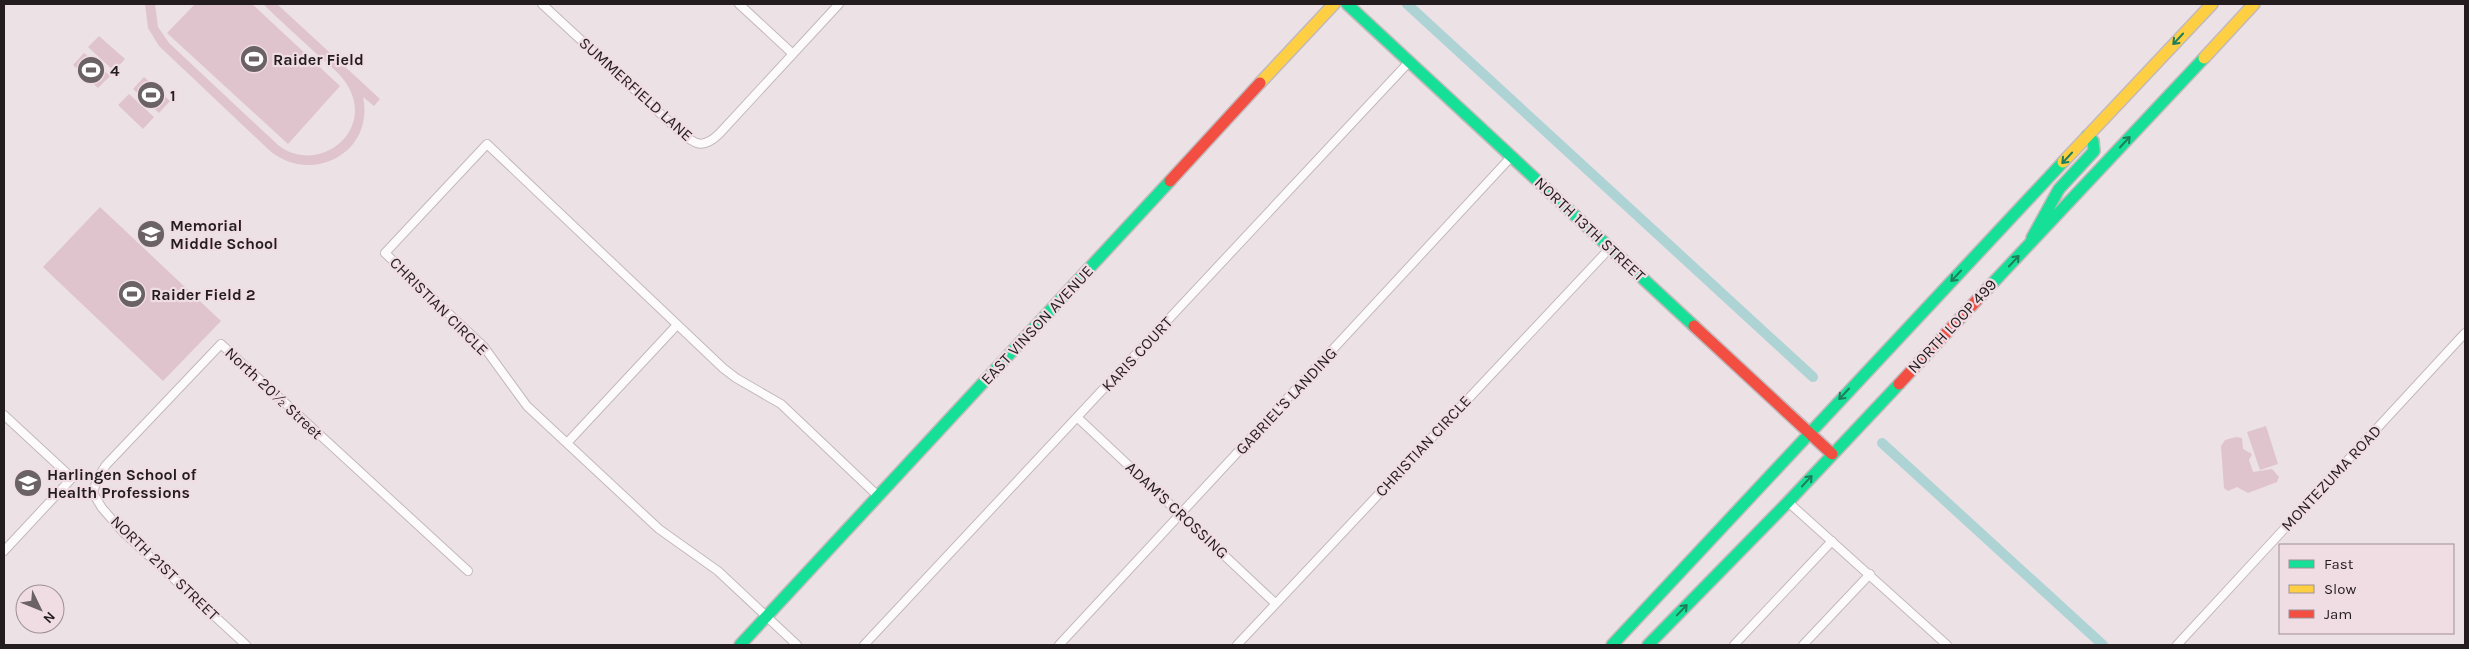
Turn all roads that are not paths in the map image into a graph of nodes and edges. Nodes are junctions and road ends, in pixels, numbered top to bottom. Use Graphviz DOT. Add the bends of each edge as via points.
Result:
graph roads {
  1 [pos="542,4"];
  2 [pos="739,4"];
  3 [pos="839,4"];
  4 [pos="1334,4"];
  5 [pos="1347,4"];
  6 [pos="2212,4"];
  7 [pos="2254,4"];
  8 [pos="793,54"];
  9 [pos="1410,62"];
  10 [pos="2087,136"];
  11 [pos="1512,156"];
  12 [pos="2029,245"];
  13 [pos="1610,248"];
  14 [pos="677,324"];
  15 [pos="2465,333"];
  16 [pos="4,415"];
  17 [pos="1078,418"];
  18 [pos="1808,433"];
  19 [pos="567,443"];
  20 [pos="1832,454"];
  21 [pos="94,486"];
  22 [pos="878,496"];
  23 [pos="1788,502"];
  24 [pos="1182,514"];
  25 [pos="1832,541"];
  26 [pos="4,551"];
  27 [pos="468,571"];
  28 [pos="1870,574"];
  29 [pos="1276,603"];
  30 [pos="766,617"];
  31 [pos="1637,618"];
  32 [pos="246,645"];
  33 [pos="740,645"];
  34 [pos="797,645"];
  35 [pos="864,645"];
  36 [pos="1060,645"];
  37 [pos="1237,645"];
  38 [pos="1612,645"];
  39 [pos="1620,645"];
  40 [pos="1648,645"];
  41 [pos="1734,645"];
  42 [pos="1803,645"];
  43 [pos="1947,645"];
  44 [pos="2177,645"];
  1 -- 8 [label="street, SUMMERFIELD LANE" via="696,144 714,139"];
  2 -- 8 [label="street"];
  3 -- 8 [label="street"];
  4 -- 22 [label="main road, EAST VINSON AVENUE"];
  5 -- 9 [label="main road, NORTH 13TH STREET"];
  6 -- 10 [label="main road, NORTH LOOP 499, one-way"];
  12 -- 7 [label="main road, NORTH LOOP 499, one-way"];
  9 -- 11 [label="main road, NORTH 13TH STREET"];
  9 -- 17 [label="street, KARIS COURT"];
  10 -- 12 [label="main road" via="2093,141 2094,151 2052,200"];
  10 -- 18 [label="main road, NORTH LOOP 499, one-way"];
  11 -- 13 [label="main road, NORTH 13TH STREET"];
  11 -- 24 [label="street, GABRIEL'S LANDING"];
  20 -- 12 [label="main road, NORTH LOOP 499, one-way"];
  13 -- 18 [label="main road, NORTH 13TH STREET"];
  13 -- 29 [label="street, CHRISTIAN CIRCLE"];
  14 -- 19 [label="street"];
  14 -- 19 [label="street, CHRISTIAN CIRCLE" via="487,144 385,253 484,347 528,406"];
  14 -- 22 [label="street" via="736,378 781,404"];
  15 -- 44 [label="street, MONTEZUMA ROAD"];
  16 -- 26 [label="street" via="72,478"];
  17 -- 24 [label="street, ADAM'S CROSSING"];
  17 -- 35 [label="street, KARIS COURT"];
  18 -- 20 [label="main road, NORTH 13TH STREET"];
  18 -- 31 [label="main road, NORTH LOOP 499"];
  19 -- 30 [label="street, CHRISTIAN CIRCLE" via="659,529 718,571"];
  23 -- 20 [label="main road, NORTH LOOP 499, one-way"];
  21 -- 27 [label="street, North 20½ Street" via="106,465 222,344"];
  21 -- 32 [label="street, NORTH 21ST STREET" via="95,498 122,531"];
  22 -- 30 [label="main road, EAST VINSON AVENUE"];
  23 -- 25 [label="street"];
  40 -- 23 [label="main road, NORTH LOOP 499, one-way"];
  24 -- 29 [label="street, ADAM'S CROSSING"];
  24 -- 36 [label="street, GABRIEL'S LANDING"];
  25 -- 28 [label="street"];
  25 -- 41 [label="street"];
  28 -- 42 [label="street"];
  28 -- 43 [label="street"];
  29 -- 37 [label="street, CHRISTIAN CIRCLE"];
  30 -- 33 [label="main road, EAST VINSON AVENUE"];
  30 -- 34 [label="street, CHRISTIAN CIRCLE"];
  31 -- 38 [label="main road, NORTH LOOP 499"];
  31 -- 39 [label="main road"];
}
